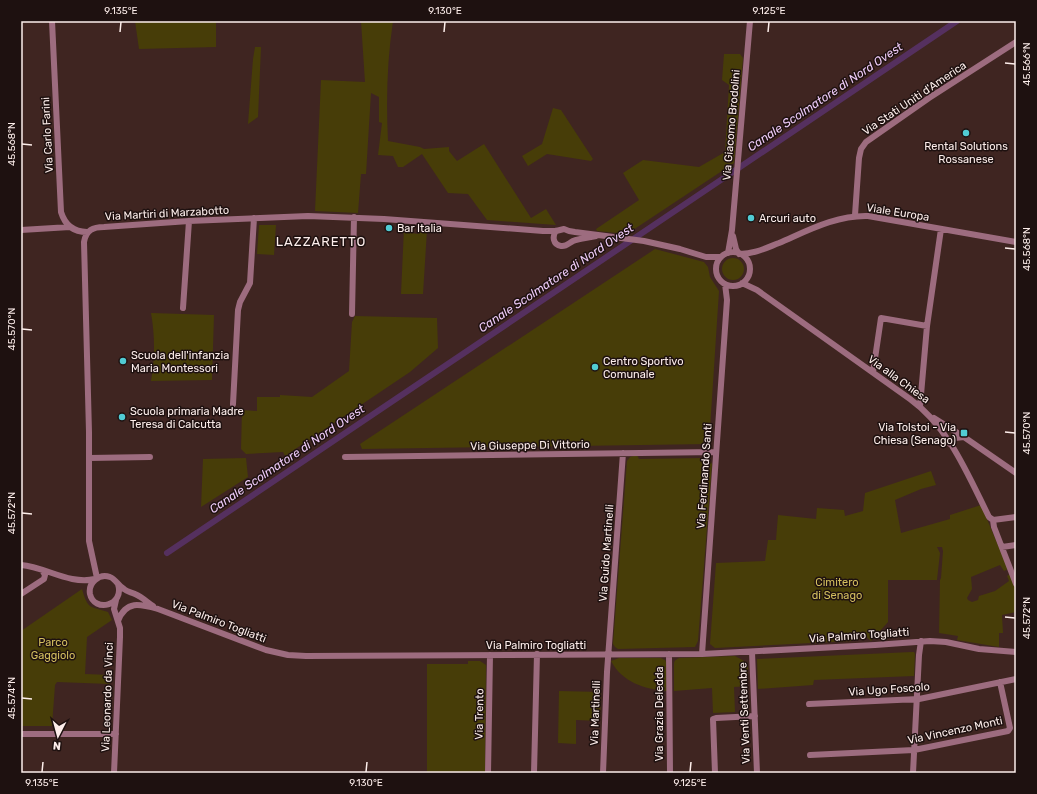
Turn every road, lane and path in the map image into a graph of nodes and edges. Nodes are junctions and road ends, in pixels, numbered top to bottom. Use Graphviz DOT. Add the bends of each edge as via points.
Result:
graph roads {
  1 [pos="52,21"];
  2 [pos="750,21"];
  3 [pos="1016,42"];
  4 [pos="854,216"];
  5 [pos="354,217"];
  6 [pos="254,218"];
  7 [pos="189,221"];
  8 [pos="70,227"];
  9 [pos="941,229"];
  10 [pos="21,230"];
  11 [pos="732,230"];
  12 [pos="568,231"];
  13 [pos="87,232"];
  14 [pos="555,234"];
  15 [pos="601,236"];
  16 [pos="569,242"];
  17 [pos="1016,242"];
  18 [pos="759,251"];
  19 [pos="728,253"];
  20 [pos="739,254"];
  21 [pos="706,257"];
  22 [pos="721,257"];
  23 [pos="749,265"];
  24 [pos="716,267"];
  25 [pos="748,276"];
  26 [pos="742,283"];
  27 [pos="725,284"];
  28 [pos="735,286"];
  29 [pos="757,290"];
  30 [pos="727,300"];
  31 [pos="183,308"];
  32 [pos="352,314"];
  33 [pos="927,326"];
  34 [pos="873,372"];
  35 [pos="233,404"];
  36 [pos="920,406"];
  37 [pos="930,415"];
  38 [pos="964,436"];
  39 [pos="950,444"];
  40 [pos="716,452"];
  41 [pos="623,453"];
  42 [pos="150,457"];
  43 [pos="89,458"];
  44 [pos="346,458"];
  45 [pos="1016,473"];
  46 [pos="1016,517"];
  47 [pos="994,520"];
  48 [pos="1016,545"];
  49 [pos="1002,547"];
  50 [pos="94,562"];
  51 [pos="21,566"];
  52 [pos="42,570"];
  53 [pos="59,576"];
  54 [pos="107,576"];
  55 [pos="44,579"];
  56 [pos="96,579"];
  57 [pos="76,580"];
  58 [pos="118,584"];
  59 [pos="1016,584"];
  60 [pos="90,591"];
  61 [pos="129,592"];
  62 [pos="21,594"];
  63 [pos="117,598"];
  64 [pos="104,605"];
  65 [pos="158,609"];
  66 [pos="115,614"];
  67 [pos="118,621"];
  68 [pos="921,641"];
  69 [pos="911,642"];
  70 [pos="752,652"];
  71 [pos="1015,652"];
  72 [pos="490,654"];
  73 [pos="536,654"];
  74 [pos="608,654"];
  75 [pos="669,654"];
  76 [pos="702,654"];
  77 [pos="918,655"];
  78 [pos="1016,679"];
  79 [pos="1000,682"];
  80 [pos="916,699"];
  81 [pos="809,704"];
  82 [pos="755,716"];
  83 [pos="21,734"];
  84 [pos="116,734"];
  85 [pos="914,750"];
  86 [pos="810,755"];
  87 [pos="114,773"];
  88 [pos="488,773"];
  89 [pos="534,773"];
  90 [pos="603,773"];
  91 [pos="670,773"];
  92 [pos="715,773"];
  93 [pos="757,773"];
  94 [pos="913,773"];
  1 -- 8 [label="street, Via Carlo Farini" via="61,207 62,217"];
  2 -- 11 [label="street, Via Giacomo Brodolini"];
  3 -- 4 [label="street, Via Stati Uniti d'America" via="866,142 859,158"];
  4 -- 9 [label="street, Viale Europa" via="868,216"];
  4 -- 18 [label="street, Viale Europa" via="836,220"];
  5 -- 6 [label="street, Via Martiri di Marzabotto"];
  5 -- 14 [label="street, Via Martiri di Marzabotto"];
  5 -- 32 [label="street"];
  6 -- 7 [label="street, Via Martiri di Marzabotto"];
  6 -- 35 [label="street" via="250,279 238,310"];
  7 -- 13 [label="street, Via Martiri di Marzabotto" via="99,227"];
  7 -- 31 [label="street"];
  8 -- 10 [label="street"];
  8 -- 13 [label="street"];
  9 -- 17 [label="street, Viale Europa"];
  9 -- 33 [label="street"];
  11 -- 19 [label="street, Via Giacomo Brodolini"];
  11 -- 20 [label="street, Via Giacomo Brodolini"];
  12 -- 14 [label="street" via="561,229"];
  12 -- 15 [label="street"];
  12 -- 16 [label="street" via="571,237"];
  13 -- 43 [label="street" via="84,242"];
  14 -- 16 [label="street" via="554,242 559,246 565,246"];
  15 -- 16 [label="street"];
  15 -- 21 [label="street" via="644,241"];
  18 -- 20 [label="street, Viale Europa"];
  18 -- 23 [label="street"];
  19 -- 20 [label="street"];
  19 -- 22 [label="street"];
  20 -- 23 [label="street"];
  21 -- 22 [label="street"];
  21 -- 24 [label="street"];
  22 -- 24 [label="street"];
  23 -- 25 [label="street"];
  24 -- 27 [label="street" via="718,277"];
  25 -- 26 [label="street"];
  25 -- 29 [label="street, Via alla Chiesa"];
  26 -- 28 [label="street"];
  26 -- 29 [label="street, Via alla Chiesa"];
  27 -- 28 [label="street"];
  27 -- 30 [label="street, Via Ferdinando Santi"];
  28 -- 30 [label="street, Via Ferdinando Santi"];
  29 -- 34 [label="street, Via alla Chiesa"];
  30 -- 40 [label="street, Via Ferdinando Santi"];
  33 -- 34 [label="street" via="881,318"];
  33 -- 36 [label="street"];
  34 -- 36 [label="street, Via alla Chiesa"];
  36 -- 37 [label="street, Via alla Chiesa"];
  37 -- 38 [label="street"];
  37 -- 39 [label="street, Via alla Chiesa"];
  38 -- 39 [label="street" via="955,438"];
  38 -- 45 [label="street"];
  39 -- 47 [label="street, Via alla Chiesa" via="988,517"];
  40 -- 41 [label="street, Via Giuseppe Di Vittorio"];
  40 -- 76 [label="street, Via Ferdinando Santi"];
  41 -- 44 [label="street, Via Giuseppe Di Vittorio"];
  41 -- 74 [label="street, Via Guido Martinelli"];
  42 -- 43 [label="street"];
  43 -- 50 [label="street" via="89,541"];
  46 -- 47 [label="street"];
  47 -- 49 [label="street, Via alla Chiesa"];
  48 -- 49 [label="street"];
  49 -- 59 [label="street, Via alla Chiesa"];
  50 -- 54 [label="street"];
  50 -- 56 [label="street"];
  51 -- 52 [label="street"];
  52 -- 53 [label="street"];
  52 -- 55 [label="street" via="46,575"];
  53 -- 55 [label="street"];
  53 -- 57 [label="street"];
  54 -- 56 [label="street"];
  54 -- 58 [label="street"];
  55 -- 62 [label="street"];
  56 -- 57 [label="street"];
  56 -- 60 [label="street" via="91,584"];
  57 -- 60 [label="street"];
  58 -- 61 [label="street, Via Palmiro Togliatti"];
  58 -- 63 [label="street"];
  60 -- 64 [label="street" via="94,601"];
  61 -- 63 [label="street"];
  61 -- 65 [label="street, Via Palmiro Togliatti"];
  63 -- 64 [label="street" via="109,605"];
  63 -- 66 [label="street, Via Leonardo da Vinci" via="114,605"];
  64 -- 66 [label="street, Via Leonardo da Vinci"];
  65 -- 67 [label="street, Via Palmiro Togliatti" via="139,605 128,607"];
  65 -- 72 [label="street, Via Palmiro Togliatti" via="252,645 288,655"];
  66 -- 67 [label="street, Via Leonardo da Vinci"];
  67 -- 84 [label="street, Via Leonardo da Vinci" via="120,637"];
  68 -- 69 [label="street, Via Palmiro Togliatti"];
  68 -- 71 [label="street, Via Palmiro Togliatti"];
  68 -- 77 [label="street"];
  69 -- 70 [label="street, Via Palmiro Togliatti"];
  69 -- 77 [label="street" via="916,647"];
  70 -- 76 [label="street, Via Palmiro Togliatti"];
  70 -- 82 [label="street, Via Venti Settembre"];
  72 -- 73 [label="street, Via Palmiro Togliatti"];
  72 -- 88 [label="street, Via Trento"];
  73 -- 74 [label="street, Via Palmiro Togliatti"];
  73 -- 89 [label="street"];
  74 -- 75 [label="street, Via Palmiro Togliatti"];
  74 -- 90 [label="street, Via Martinelli"];
  75 -- 76 [label="street, Via Palmiro Togliatti"];
  75 -- 91 [label="street, Via Grazia Deledda"];
  77 -- 80 [label="street"];
  78 -- 79 [label="street, Via Ugo Foscolo"];
  79 -- 80 [label="street, Via Ugo Foscolo"];
  79 -- 85 [label="street, Via Vincenzo Monti" via="1009,730"];
  80 -- 81 [label="street, Via Ugo Foscolo"];
  80 -- 85 [label="street"];
  82 -- 92 [label="street" via="713,719"];
  82 -- 93 [label="street, Via Venti Settembre"];
  83 -- 84 [label="street"];
  84 -- 87 [label="street, Via Leonardo da Vinci"];
  85 -- 86 [label="street, Via Vincenzo Monti"];
  85 -- 94 [label="street"];
}
